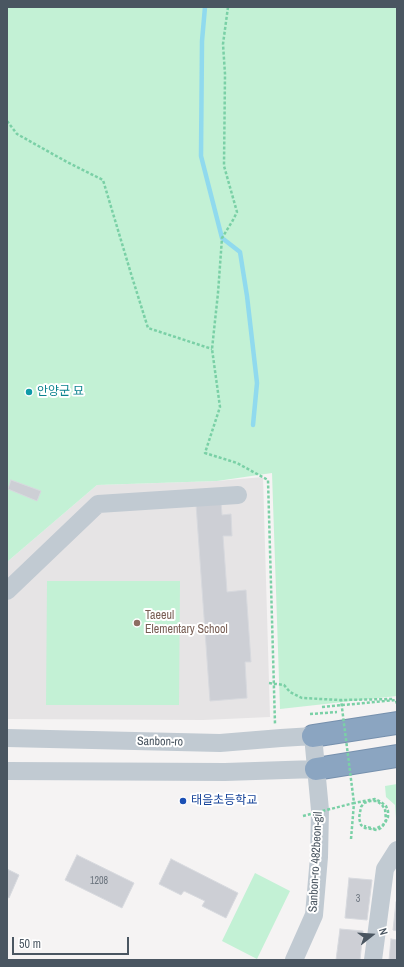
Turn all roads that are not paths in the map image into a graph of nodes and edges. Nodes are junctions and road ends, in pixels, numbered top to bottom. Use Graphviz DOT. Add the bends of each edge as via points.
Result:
graph roads {
  1 [pos="238,495"];
  2 [pos="7,591"];
  3 [pos="397,723"];
  4 [pos="313,736"];
  5 [pos="7,738"];
  6 [pos="397,756"];
  7 [pos="316,769"];
  8 [pos="7,771"];
  9 [pos="397,850"];
  10 [pos="294,960"];
  11 [pos="374,960"];
  1 -- 2 [label="street" via="98,504"];
  3 -- 4 [label="highway"];
  4 -- 5 [label="street, Sanbon-ro" via="220,743"];
  4 -- 7 [label="street, Sanbon-ro 482beon-gil"];
  6 -- 7 [label="highway"];
  7 -- 8 [label="street" via="225,772"];
  7 -- 10 [label="street, Sanbon-ro 482beon-gil" via="320,810 314,915"];
  9 -- 11 [label="street" via="385,869"];
}
